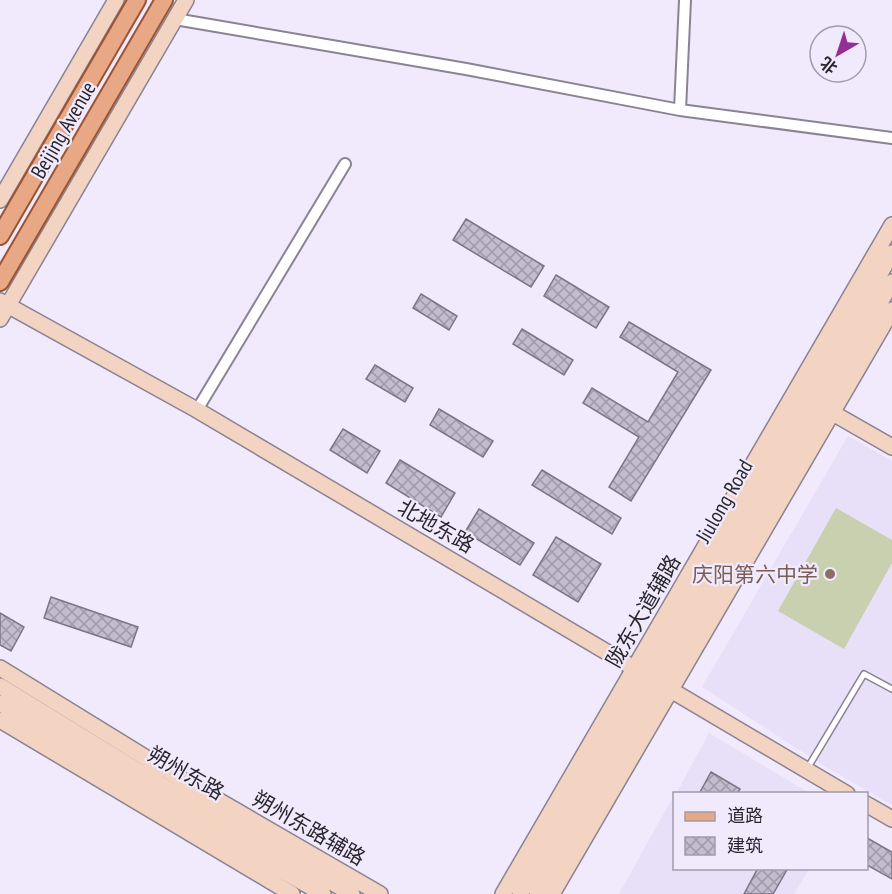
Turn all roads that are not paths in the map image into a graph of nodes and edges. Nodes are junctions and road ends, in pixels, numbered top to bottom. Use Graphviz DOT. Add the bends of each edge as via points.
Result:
graph roads {
  1 [pos="116,0"];
  2 [pos="137,0"];
  3 [pos="164,0"];
  4 [pos="186,0"];
  5 [pos="686,0"];
  6 [pos="175,19"];
  7 [pos="680,110"];
  8 [pos="892,137"];
  9 [pos="54,144"];
  10 [pos="75,155"];
  11 [pos="345,164"];
  12 [pos="1,196"];
  13 [pos="892,225"];
  14 [pos="0,237"];
  15 [pos="892,253"];
  16 [pos="0,282"];
  17 [pos="892,282"];
  18 [pos="2,309"];
  19 [pos="892,310"];
  20 [pos="816,398"];
  21 [pos="197,410"];
  22 [pos="892,437"];
  23 [pos="892,447"];
  24 [pos="0,668"];
  25 [pos="652,681"];
  26 [pos="0,686"];
  27 [pos="892,689"];
  28 [pos="0,703"];
  29 [pos="0,720"];
  30 [pos="806,770"];
  31 [pos="827,792"];
  32 [pos="844,792"];
  33 [pos="868,805"];
  34 [pos="868,815"];
  35 [pos="892,819"];
  36 [pos="892,828"];
  37 [pos="292,894"];
  38 [pos="323,894"];
  39 [pos="352,894"];
  40 [pos="380,894"];
  41 [pos="503,894"];
  42 [pos="520,894"];
  43 [pos="537,894"];
  44 [pos="552,894"];
  1 -- 12 [label="street"];
  2 -- 9 [label="main road, Beijing Avenue"];
  3 -- 10 [label="main road, Beijing Avenue"];
  4 -- 6 [label="street"];
  5 -- 7 [label="street"];
  6 -- 7 [label="street"];
  6 -- 18 [label="street"];
  7 -- 8 [label="street"];
  9 -- 10 [label="street"];
  9 -- 14 [label="main road, Beijing Avenue"];
  10 -- 16 [label="main road, Beijing Avenue"];
  11 -- 21 [label="street"];
  13 -- 20 [label="street, 陇东大道辅路"];
  15 -- 20 [label="street, Jiulong Road"];
  17 -- 20 [label="street, Jiulong Road"];
  18 -- 21 [label="street, 北地东路"];
  18 -- 25 [label="street, 北地东路"];
  19 -- 20 [label="street, 陇东大道辅路"];
  20 -- 22 [label="street"];
  20 -- 23 [label="street"];
  20 -- 25 [label="street, Jiulong Road"];
  20 -- 25 [label="street, 陇东大道辅路"];
  21 -- 25 [label="street, 北地东路"];
  24 -- 40 [label="street, 朔州东路辅路"];
  25 -- 30 [label="street, 北地东路"];
  25 -- 31 [label="street, 北地东路"];
  25 -- 41 [label="street, 陇东大道辅路"];
  25 -- 42 [label="street, Jiulong Road"];
  25 -- 43 [label="street, Jiulong Road"];
  25 -- 44 [label="street, 陇东大道辅路"];
  26 -- 39 [label="street, 朔州东路" via="158,783"];
  27 -- 30 [label="lane" via="864,674"];
  28 -- 38 [label="street, 朔州东路" via="151,796"];
  29 -- 37 [label="street"];
  30 -- 32 [label="street, 北地东路"];
  33 -- 35 [label="street"];
  34 -- 36 [label="street"];
}
